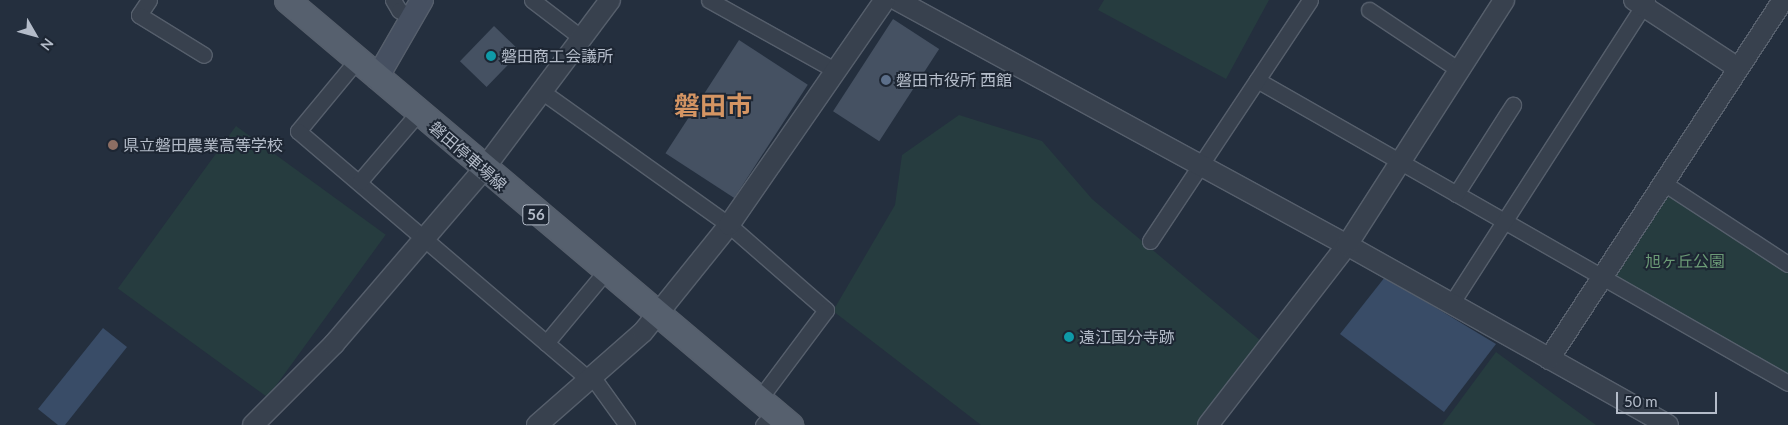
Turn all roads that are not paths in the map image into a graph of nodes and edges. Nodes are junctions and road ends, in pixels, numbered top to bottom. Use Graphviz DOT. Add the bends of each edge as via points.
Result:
graph roads {
  1 [pos="149,0"];
  2 [pos="286,0"];
  3 [pos="393,0"];
  4 [pos="610,0"];
  5 [pos="709,0"];
  6 [pos="884,0"];
  7 [pos="897,0"];
  8 [pos="1310,0"];
  9 [pos="1504,0"];
  10 [pos="1783,0"];
  11 [pos="535,1"];
  12 [pos="1641,2"];
  13 [pos="417,9"];
  14 [pos="1369,10"];
  15 [pos="583,39"];
  16 [pos="204,55"];
  17 [pos="356,61"];
  18 [pos="1738,68"];
  19 [pos="835,70"];
  20 [pos="1459,70"];
  21 [pos="377,78"];
  22 [pos="1257,80"];
  23 [pos="544,93"];
  24 [pos="1513,105"];
  25 [pos="418,113"];
  26 [pos="1400,162"];
  27 [pos="1201,166"];
  28 [pos="483,170"];
  29 [pos="359,182"];
  30 [pos="1662,182"];
  31 [pos="1456,194"];
  32 [pos="1504,221"];
  33 [pos="728,224"];
  34 [pos="425,238"];
  35 [pos="1150,241"];
  36 [pos="1347,245"];
  37 [pos="1788,264"];
  38 [pos="605,272"];
  39 [pos="1602,277"];
  40 [pos="1451,304"];
  41 [pos="656,315"];
  42 [pos="546,343"];
  43 [pos="1549,359"];
  44 [pos="589,377"];
  45 [pos="1788,383"];
  46 [pos="771,416"];
  47 [pos="253,425"];
  48 [pos="537,425"];
  49 [pos="627,425"];
  50 [pos="1208,425"];
  51 [pos="1668,425"];
  1 -- 16 [label="street" via="139,16"];
  2 -- 17 [label="main road, 磐田停車場線 / 56"];
  3 -- 13 [label="street" via="399,10"];
  4 -- 15 [label="street"];
  5 -- 19 [label="street"];
  6 -- 19 [label="street"];
  7 -- 27 [label="street"];
  8 -- 22 [label="street"];
  9 -- 20 [label="street"];
  10 -- 18 [label="street"];
  11 -- 15 [label="street"];
  12 -- 18 [label="street"];
  12 -- 32 [label="street"];
  13 -- 21 [label="main road"];
  14 -- 20 [label="street"];
  15 -- 23 [label="street"];
  17 -- 21 [label="main road, 磐田停車場線 / 56"];
  17 -- 29 [label="street" via="298,131"];
  18 -- 30 [label="street"];
  19 -- 33 [label="street"];
  20 -- 26 [label="street"];
  21 -- 25 [label="main road, 磐田停車場線 / 56"];
  22 -- 26 [label="street"];
  22 -- 27 [label="street"];
  23 -- 28 [label="street"];
  23 -- 33 [label="street"];
  24 -- 31 [label="street"];
  25 -- 28 [label="main road, 磐田停車場線 / 56"];
  25 -- 29 [label="street"];
  26 -- 31 [label="street"];
  26 -- 36 [label="street"];
  27 -- 35 [label="street"];
  27 -- 36 [label="street"];
  28 -- 34 [label="street"];
  28 -- 38 [label="main road, 磐田停車場線 / 56"];
  29 -- 34 [label="street"];
  30 -- 37 [label="street"];
  30 -- 39 [label="street"];
  31 -- 32 [label="street"];
  32 -- 39 [label="street"];
  32 -- 40 [label="street"];
  33 -- 41 [label="street"];
  33 -- 46 [label="street" via="826,310"];
  34 -- 42 [label="street"];
  34 -- 47 [label="street" via="327,352"];
  36 -- 40 [label="street"];
  36 -- 50 [label="street"];
  38 -- 41 [label="main road, 磐田停車場線 / 56"];
  38 -- 42 [label="street"];
  39 -- 43 [label="street"];
  39 -- 45 [label="street"];
  40 -- 43 [label="street"];
  41 -- 44 [label="street" via="643,332"];
  41 -- 46 [label="main road, 磐田停車場線 / 56"];
  42 -- 44 [label="street"];
  43 -- 51 [label="street"];
  44 -- 48 [label="street"];
  44 -- 49 [label="street"];
}
